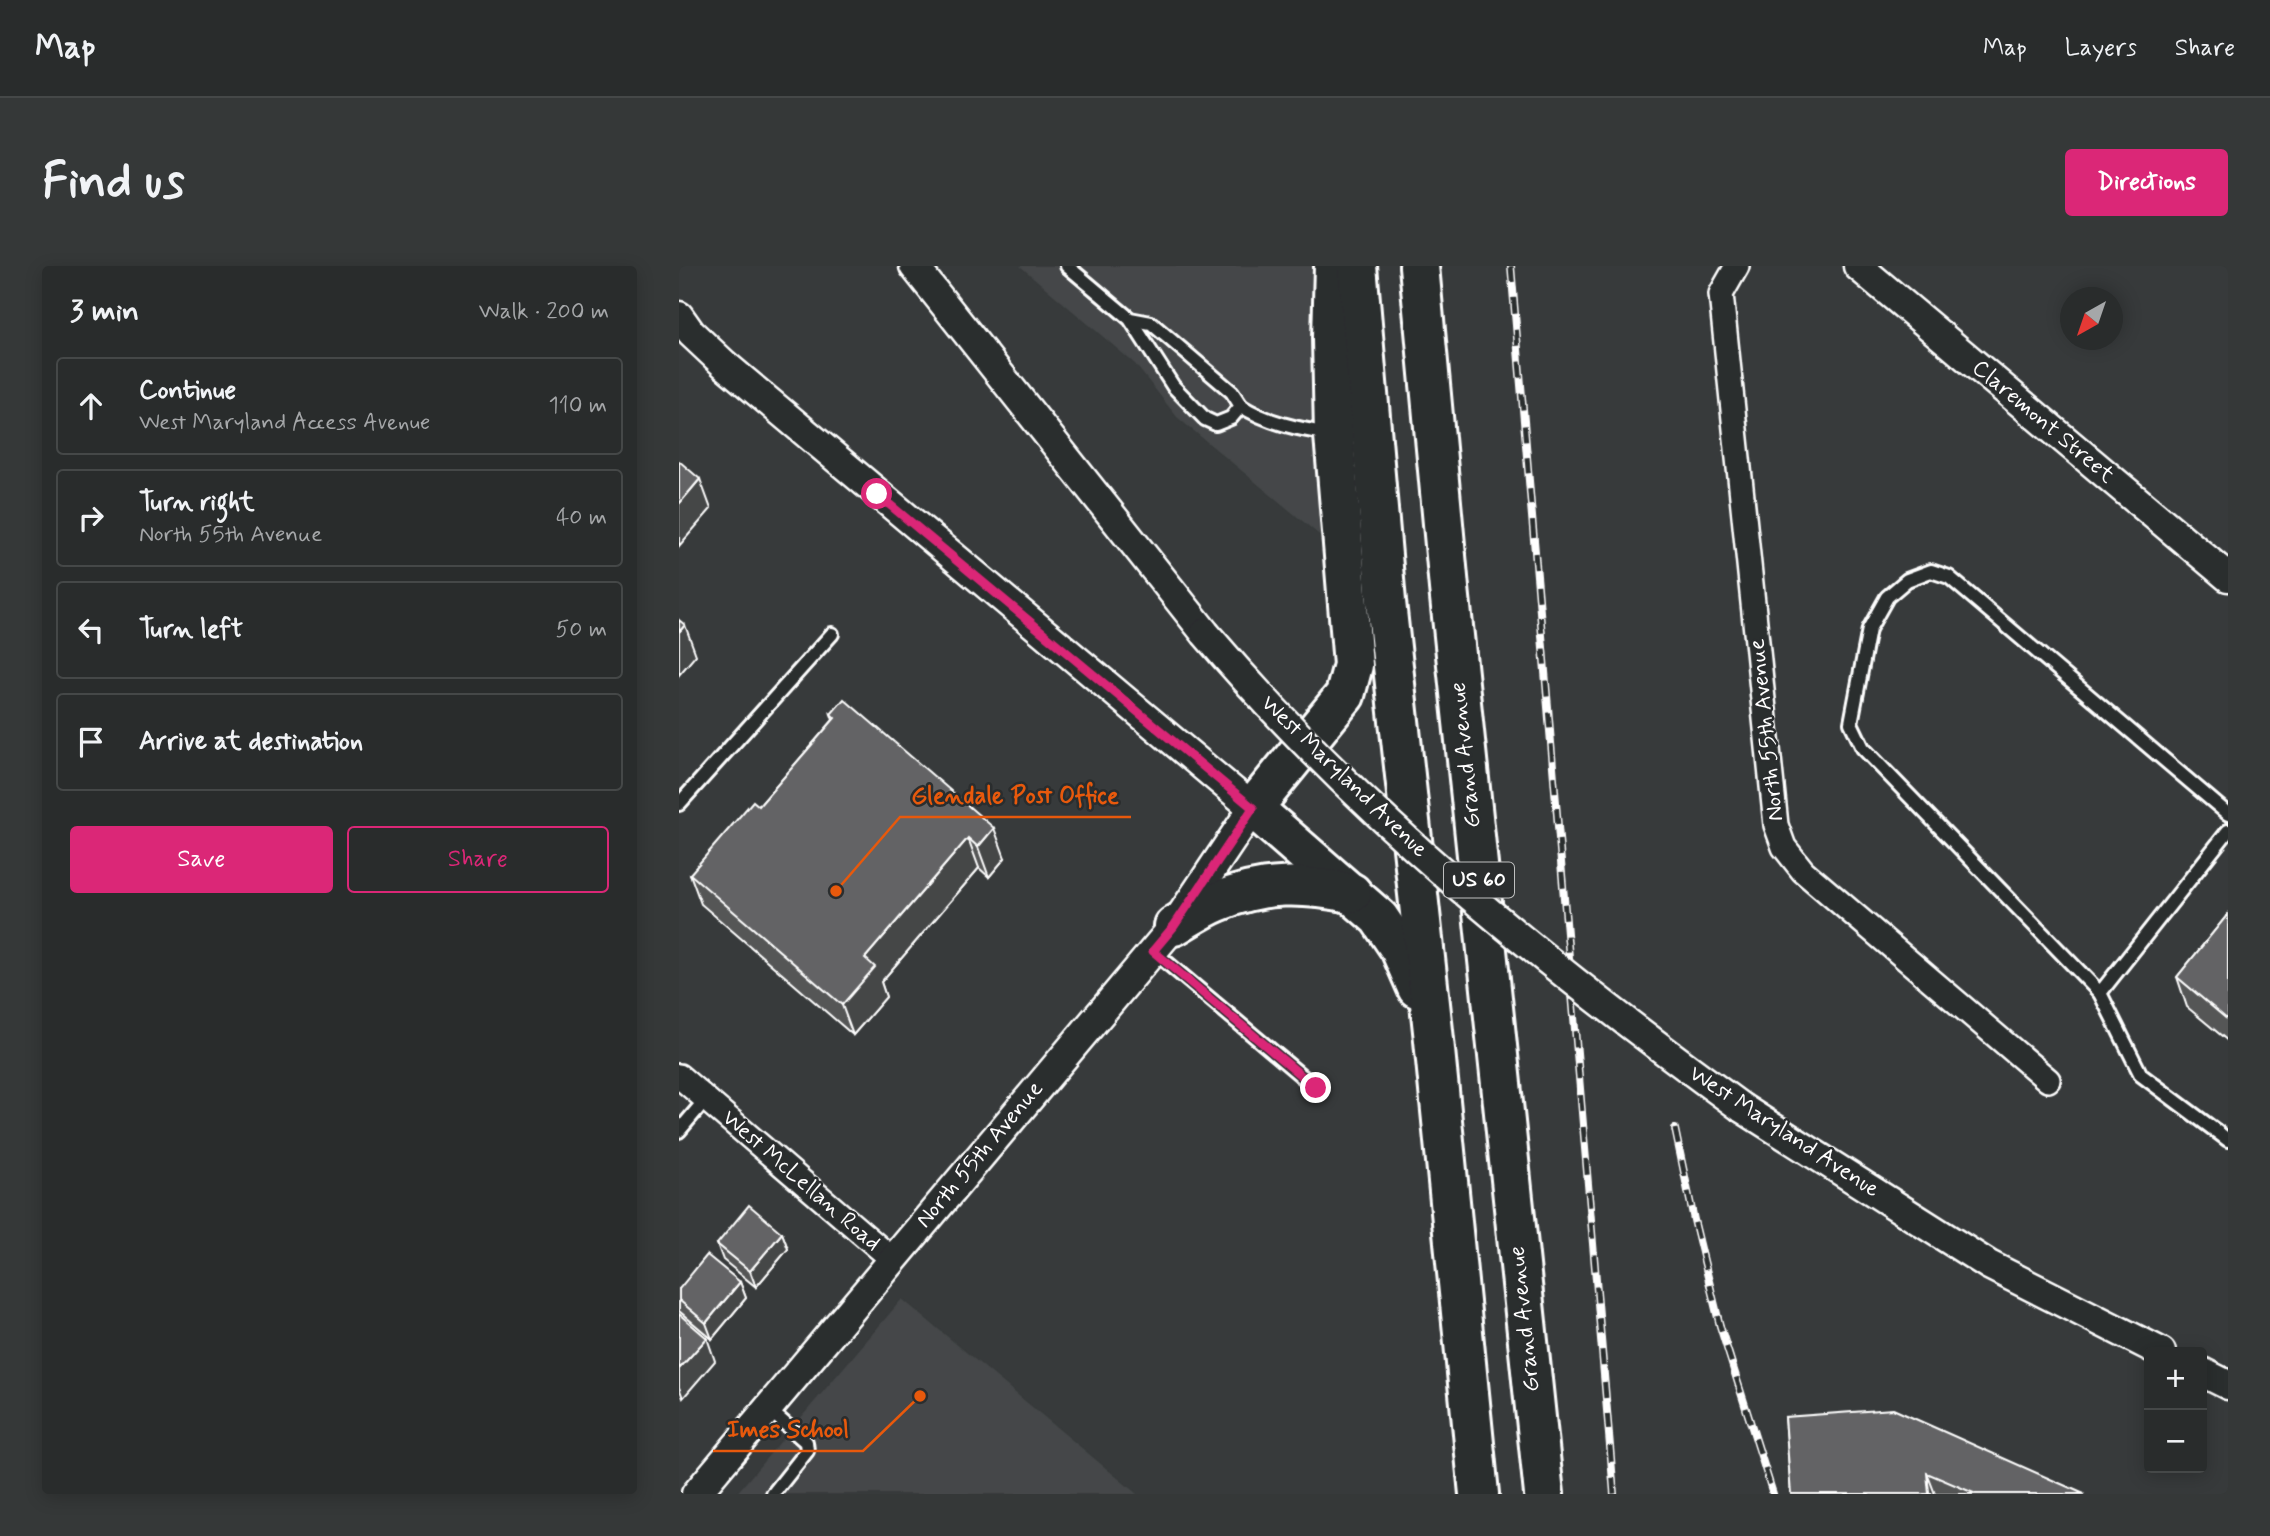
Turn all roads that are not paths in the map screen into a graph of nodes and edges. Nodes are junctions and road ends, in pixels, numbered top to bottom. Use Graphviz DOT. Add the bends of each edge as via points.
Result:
graph roads {
  1 [pos="914,266"];
  2 [pos="1067,266"];
  3 [pos="1334,266"];
  4 [pos="1357,266"];
  5 [pos="1419,266"];
  6 [pos="1737,266"];
  7 [pos="1859,266"];
  8 [pos="679,316"];
  9 [pos="1130,319"];
  10 [pos="1241,406"];
  11 [pos="1334,435"];
  12 [pos="2228,577"];
  13 [pos="832,634"];
  14 [pos="679,804"];
  15 [pos="1253,808"];
  16 [pos="2228,814"];
  17 [pos="2228,831"];
  18 [pos="1352,893"];
  19 [pos="1163,939"];
  20 [pos="2100,993"];
  21 [pos="1434,1040"];
  22 [pos="679,1076"];
  23 [pos="2048,1080"];
  24 [pos="1316,1088"];
  25 [pos="706,1099"];
  26 [pos="679,1131"];
  27 [pos="2228,1140"];
  28 [pos="892,1259"];
  29 [pos="2151,1347"];
  30 [pos="2207,1374"];
  31 [pos="2228,1385"];
  32 [pos="767,1409"];
  33 [pos="696,1494"];
  34 [pos="773,1494"];
  35 [pos="1479,1494"];
  36 [pos="1544,1494"];
  1 -- 29 [label="street, West Maryland Avenue, bridge" via="1248,684 1455,884 1586,992 1742,1108 1989,1265"];
  2 -- 9 [label="lane"];
  3 -- 11 [label="highway"];
  4 -- 21 [label="highway, US 60" via="1386,602"];
  5 -- 36 [label="highway, Grand Avenue / US 60"];
  6 -- 23 [label="street, North 55th Avenue" via="1721,294 1776,825 1784,847 1803,871"];
  7 -- 12 [label="street, Claremont Street"];
  8 -- 15 [label="street" via="724,364"];
  9 -- 10 [label="lane" via="1151,323 1232,392"];
  9 -- 10 [label="lane" via="1173,386 1205,419 1216,424 1231,418"];
  10 -- 11 [label="lane" via="1259,417"];
  11 -- 15 [label="highway" via="1351,679 1345,695"];
  13 -- 14 [label="lane"];
  15 -- 18 [label="highway"];
  15 -- 19 [label="street, North 55th Avenue"];
  16 -- 20 [label="lane" via="1949,578 1931,571 1907,580 1887,597 1869,629 1851,723 1863,748"];
  17 -- 20 [label="lane"];
  18 -- 19 [label="highway" via="1313,886 1262,888 1217,902"];
  18 -- 21 [label="highway" via="1379,918 1400,948"];
  19 -- 24 [label="lane"];
  19 -- 28 [label="street, North 55th Avenue"];
  20 -- 27 [label="lane" via="2141,1075"];
  21 -- 35 [label="highway, US 60"];
  22 -- 25 [label="street, West McLellan Road"];
  25 -- 26 [label="lane"];
  25 -- 28 [label="street, West McLellan Road"];
  28 -- 32 [label="street, North 55th Avenue"];
  30 -- 31 [label="street"];
  32 -- 33 [label="street, North 55th Avenue"];
  32 -- 34 [label="lane" via="806,1442 807,1451"];
}
